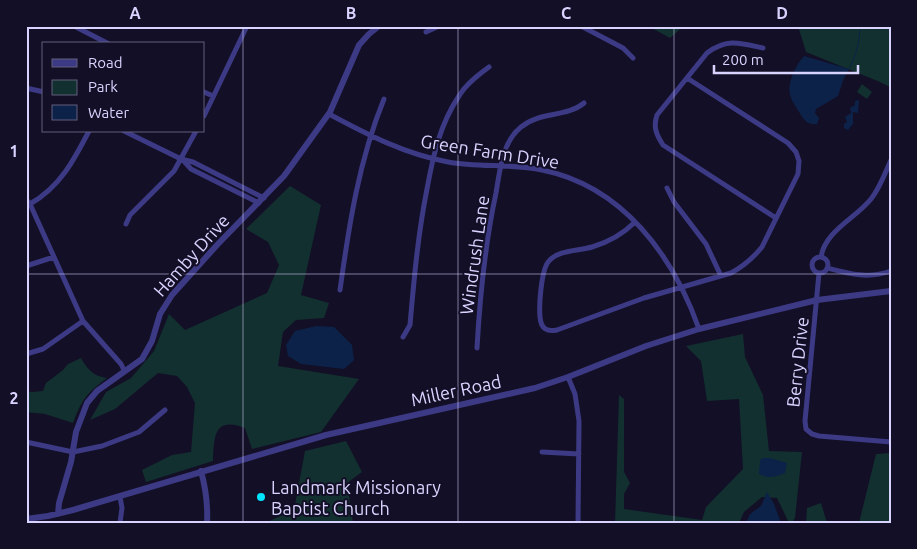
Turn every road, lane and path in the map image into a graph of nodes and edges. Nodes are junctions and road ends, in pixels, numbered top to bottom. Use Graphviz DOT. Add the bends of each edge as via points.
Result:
graph roads {
  1 [pos="74,26"];
  2 [pos="247,26"];
  3 [pos="380,26"];
  4 [pos="439,26"];
  5 [pos="581,26"];
  6 [pos="426,32"];
  7 [pos="105,42"];
  8 [pos="763,48"];
  9 [pos="633,58"];
  10 [pos="489,67"];
  11 [pos="687,78"];
  12 [pos="26,88"];
  13 [pos="42,92"];
  14 [pos="205,92"];
  15 [pos="213,96"];
  16 [pos="384,99"];
  17 [pos="584,103"];
  18 [pos="205,114"];
  19 [pos="329,114"];
  20 [pos="88,132"];
  21 [pos="126,132"];
  22 [pos="195,132"];
  23 [pos="370,136"];
  24 [pos="181,159"];
  25 [pos="433,159"];
  26 [pos="891,160"];
  27 [pos="501,165"];
  28 [pos="668,188"];
  29 [pos="262,200"];
  30 [pos="28,201"];
  31 [pos="776,218"];
  32 [pos="635,222"];
  33 [pos="126,224"];
  34 [pos="54,257"];
  35 [pos="822,257"];
  36 [pos="26,266"];
  37 [pos="827,268"];
  38 [pos="891,270"];
  39 [pos="819,273"];
  40 [pos="721,276"];
  41 [pos="681,286"];
  42 [pos="340,290"];
  43 [pos="891,291"];
  44 [pos="817,300"];
  45 [pos="84,321"];
  46 [pos="699,329"];
  47 [pos="403,337"];
  48 [pos="477,348"];
  49 [pos="26,354"];
  50 [pos="124,370"];
  51 [pos="568,377"];
  52 [pos="165,410"];
  53 [pos="26,442"];
  54 [pos="891,442"];
  55 [pos="73,452"];
  56 [pos="542,452"];
  57 [pos="579,454"];
  58 [pos="201,471"];
  59 [pos="120,497"];
  60 [pos="58,514"];
  61 [pos="29,520"];
  62 [pos="120,523"];
  63 [pos="207,523"];
  64 [pos="578,523"];
  1 -- 7 [label="street"];
  2 -- 15 [label="street"];
  3 -- 19 [label="street, Hamby Drive" via="359,45"];
  4 -- 6 [label="street"];
  5 -- 9 [label="street" via="623,48"];
  8 -- 11 [label="street" via="734,42 720,44 706,53"];
  10 -- 25 [label="street" via="460,94 441,131"];
  11 -- 31 [label="street" via="788,143 796,152 798,174"];
  11 -- 31 [label="street" via="657,115 655,129 663,144"];
  12 -- 13 [label="street"];
  14 -- 15 [label="street"];
  15 -- 18 [label="street"];
  16 -- 23 [label="street"];
  17 -- 27 [label="street, Windrush Lane" via="571,112 535,118 520,128 509,142"];
  19 -- 23 [label="street, Green Farm Drive"];
  19 -- 29 [label="street, Hamby Drive" via="284,176"];
  20 -- 30 [label="street" via="67,172 40,198"];
  21 -- 24 [label="street"];
  22 -- 24 [label="street"];
  23 -- 25 [label="street, Green Farm Drive"];
  23 -- 42 [label="street" via="348,228"];
  24 -- 29 [label="street" via="193,162"];
  24 -- 33 [label="street" via="174,171 130,215"];
  25 -- 27 [label="street, Green Farm Drive" via="466,165"];
  25 -- 47 [label="street" via="418,232 410,325"];
  26 -- 35 [label="street" via="872,198 830,238 822,250"];
  27 -- 32 [label="street, Green Farm Drive" via="541,169 582,182 607,197"];
  27 -- 48 [label="street, Windrush Lane" via="481,277"];
  28 -- 40 [label="street" via="674,202 706,244"];
  29 -- 50 [label="street, Hamby Drive" via="172,296 160,314 147,352 134,366"];
  30 -- 34 [label="street"];
  31 -- 40 [label="street" via="754,256 742,267"];
  32 -- 41 [label="street, Green Farm Drive" via="666,259"];
  32 -- 41 [label="street" via="612,240 552,257 547,262 540,314 542,326 550,332 557,330"];
  34 -- 36 [label="street"];
  34 -- 45 [label="street"];
  35 -- 37 [label="street"];
  35 -- 39 [label="street" via="812,263"];
  37 -- 38 [label="street" via="862,276"];
  37 -- 39 [label="street"];
  39 -- 44 [label="street"];
  40 -- 41 [label="street"];
  41 -- 46 [label="street, Green Farm Drive"];
  43 -- 44 [label="street, Miller Road"];
  44 -- 46 [label="street, Miller Road"];
  44 -- 54 [label="street, Berry Drive" via="806,428 819,436"];
  45 -- 49 [label="street" via="43,348"];
  45 -- 50 [label="street"];
  46 -- 51 [label="street, Miller Road"];
  50 -- 55 [label="street, Hamby Drive" via="87,403 76,432"];
  51 -- 57 [label="street" via="578,412"];
  51 -- 58 [label="street, Miller Road" via="520,392 326,435"];
  52 -- 55 [label="street" via="148,426 130,436"];
  53 -- 55 [label="street"];
  55 -- 60 [label="street, Hamby Drive"];
  56 -- 57 [label="street"];
  57 -- 64 [label="street"];
  58 -- 59 [label="street, Miller Road"];
  58 -- 63 [label="street" via="208,505"];
  59 -- 60 [label="street, Miller Road"];
  59 -- 62 [label="street"];
  60 -- 61 [label="street, Miller Road"];
}
